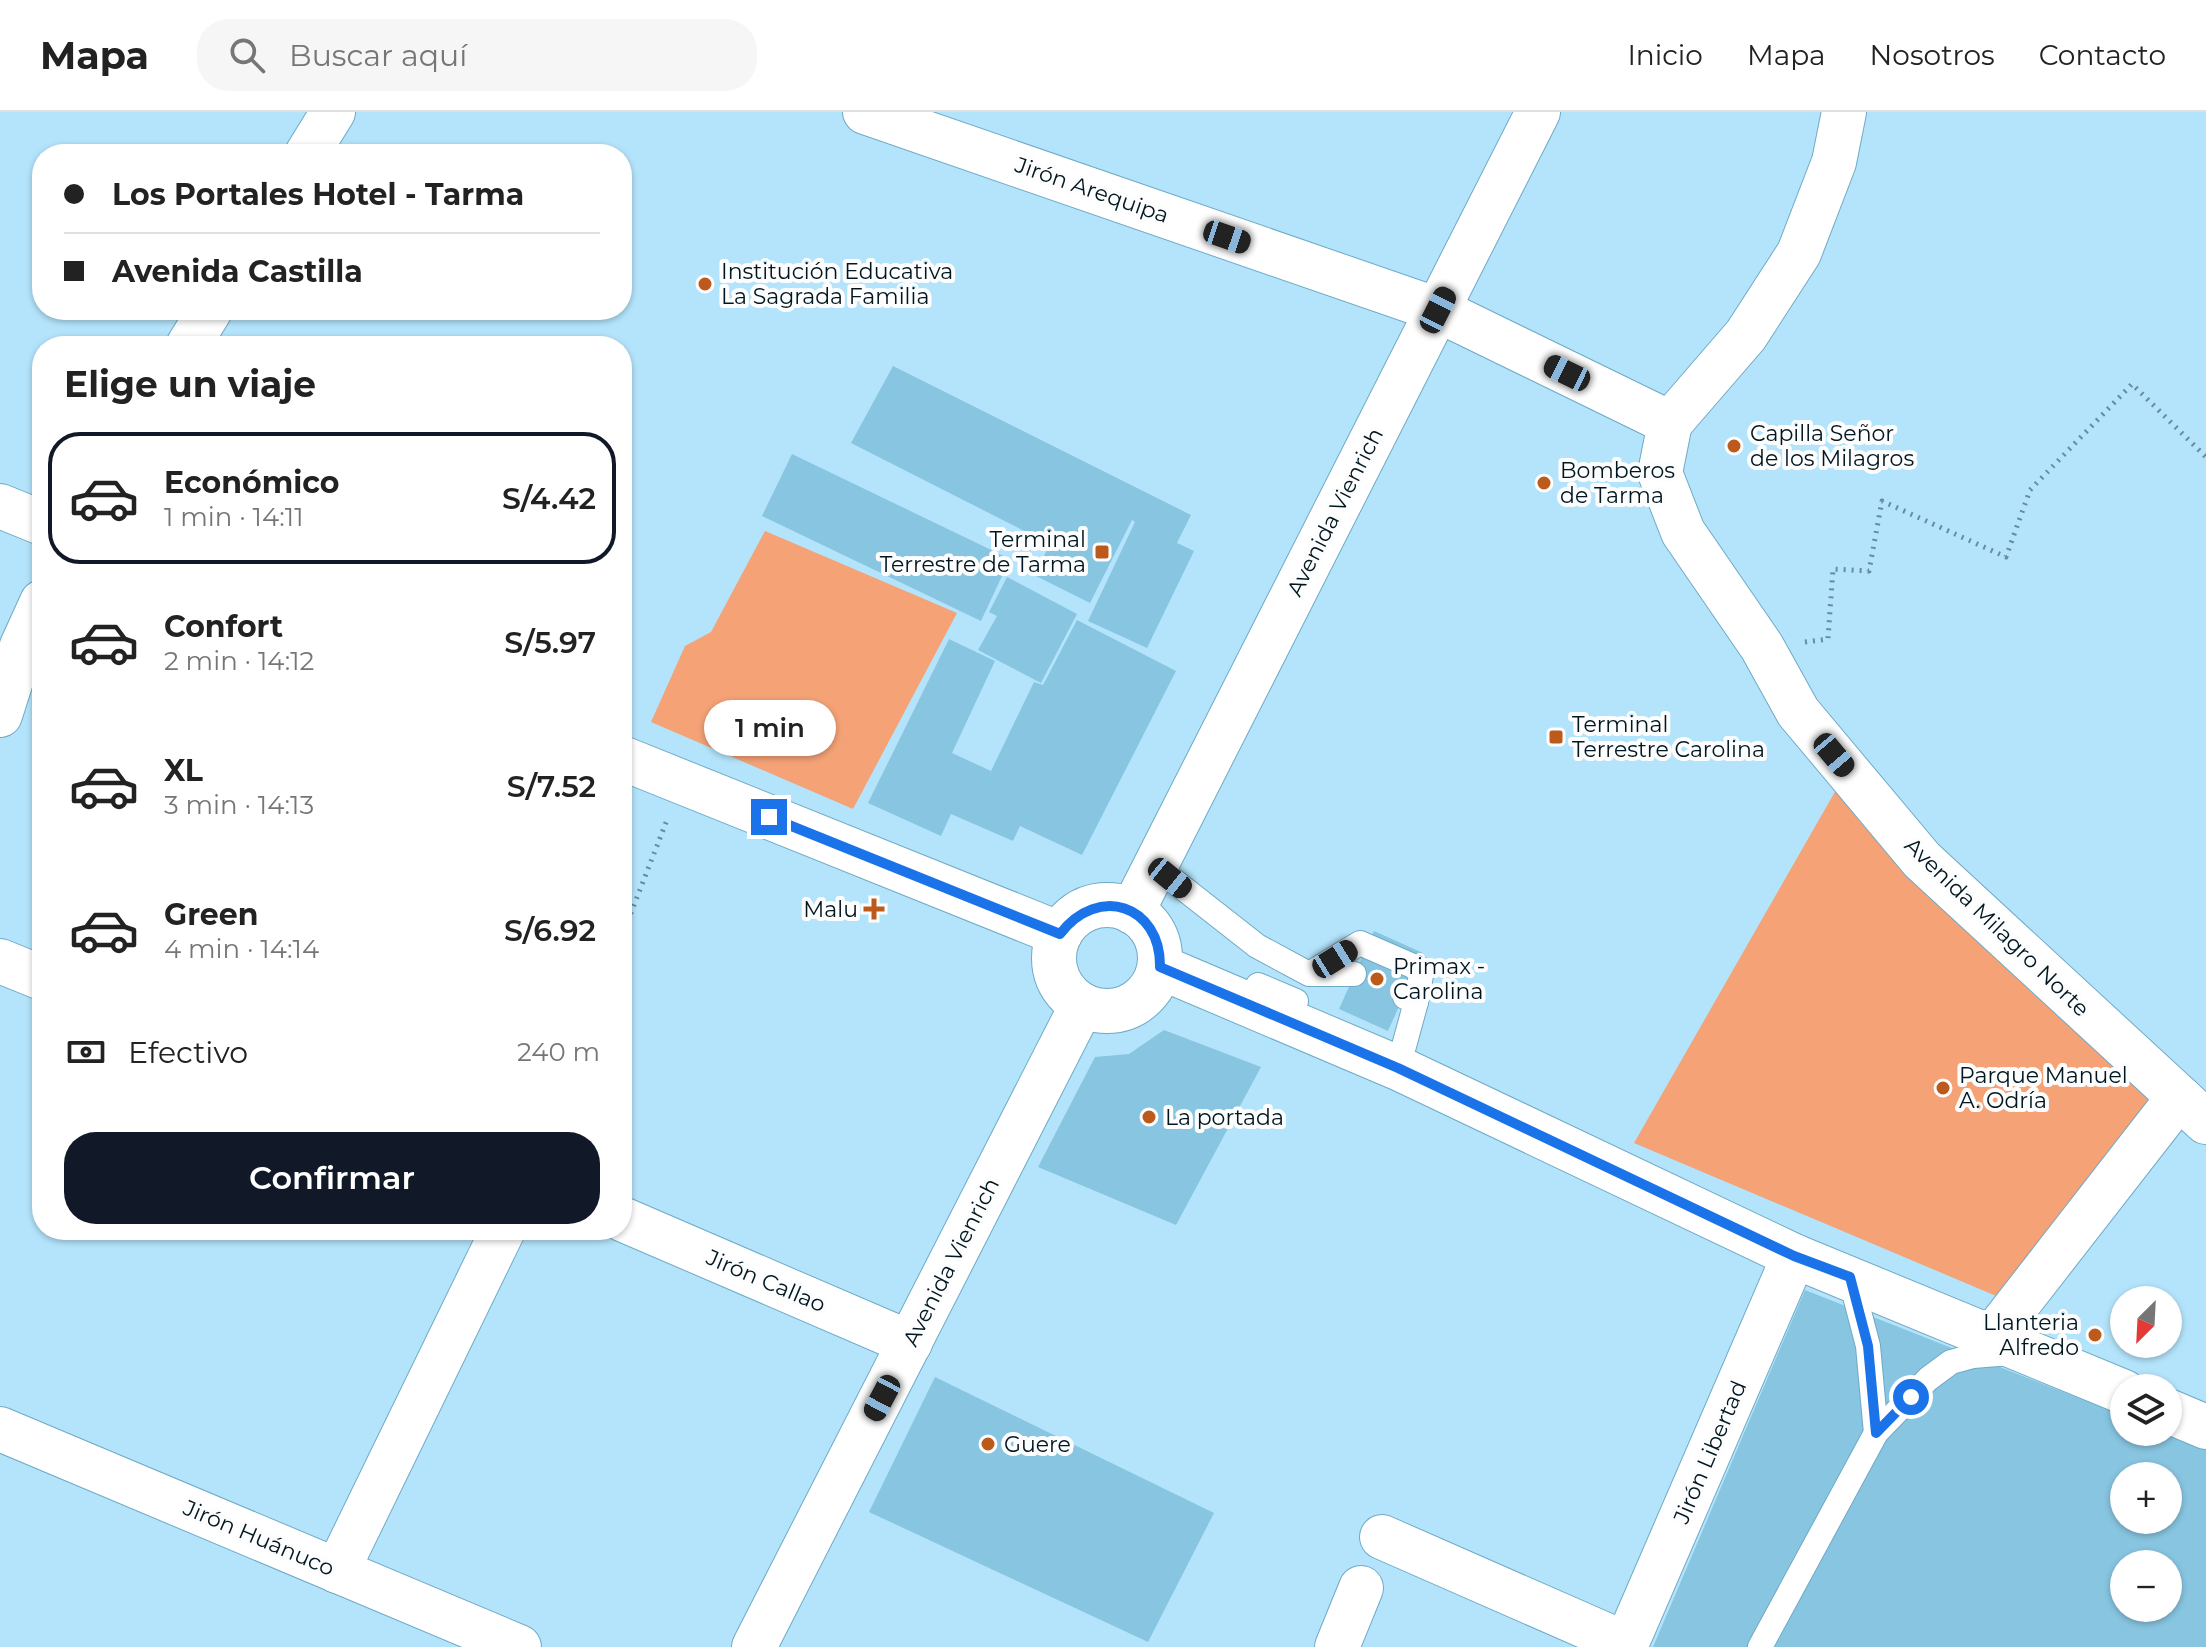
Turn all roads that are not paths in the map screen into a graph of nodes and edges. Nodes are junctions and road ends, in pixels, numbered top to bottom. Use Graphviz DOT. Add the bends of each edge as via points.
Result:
graph roads {
  1 [pos="333,112"];
  2 [pos="865,112"];
  3 [pos="1538,112"];
  4 [pos="1844,112"];
  5 [pos="313,144"];
  6 [pos="1438,310"];
  7 [pos="1670,423"];
  8 [pos="0,506"];
  9 [pos="32,519"];
  10 [pos="32,624"];
  11 [pos="0,715"];
  12 [pos="632,762"];
  13 [pos="1155,866"];
  14 [pos="1132,912"];
  15 [pos="1060,934"];
  16 [pos="0,961"];
  17 [pos="1160,967"];
  18 [pos="32,974"];
  19 [pos="1309,974"];
  20 [pos="1354,974"];
  21 [pos="1240,989"];
  22 [pos="1082,1005"];
  23 [pos="1402,1058"];
  24 [pos="2192,1109"];
  25 [pos="632,1223"];
  26 [pos="498,1240"];
  27 [pos="1794,1256"];
  28 [pos="1850,1277"];
  29 [pos="910,1343"];
  30 [pos="2011,1344"];
  31 [pos="2110,1386"];
  32 [pos="2182,1417"];
  33 [pos="2206,1427"];
  34 [pos="0,1429"];
  35 [pos="1876,1433"];
  36 [pos="1382,1537"];
  37 [pos="337,1571"];
  38 [pos="1361,1588"];
  39 [pos="1626,1646"];
  40 [pos="519,1647"];
  41 [pos="754,1647"];
  42 [pos="1337,1647"];
  43 [pos="1760,1647"];
  1 -- 5 [label="main road"];
  2 -- 6 [label="main road, Jirón Arequipa"];
  3 -- 6 [label="main road, Avenida Vienrich"];
  4 -- 7 [label="main road" via="1834,162 1799,253 1746,335"];
  6 -- 7 [label="main road, Jirón Arequipa"];
  6 -- 13 [label="main road, Avenida Vienrich"];
  7 -- 24 [label="main road, Avenida Milagro Norte" via="1660,473 1683,532 1762,647 1798,712 1922,860"];
  8 -- 9 [label="main road"];
  10 -- 11 [label="main road"];
  12 -- 15 [label="main road"];
  13 -- 14 [label="main road, Avenida Vienrich"];
  13 -- 19 [label="lane" via="1257,946"];
  14 -- 15 [label="main road" via="1099,906 1083,911"];
  14 -- 17 [label="main road" via="1155,935"];
  15 -- 22 [label="main road" via="1055,949 1059,981"];
  16 -- 18 [label="main road"];
  17 -- 21 [label="main road"];
  17 -- 22 [label="main road" via="1149,990 1131,1006 1115,1011"];
  19 -- 20 [label="lane"];
  19 -- 21 [label="lane"];
  19 -- 23 [label="lane" via="1360,943 1422,970 1410,999"];
  21 -- 23 [label="main road"];
  22 -- 29 [label="main road, Avenida Vienrich"];
  23 -- 27 [label="main road"];
  24 -- 30 [label="main road"];
  25 -- 29 [label="main road, Jirón Callao"];
  26 -- 37 [label="main road"];
  27 -- 28 [label="main road"];
  27 -- 39 [label="main road, Jirón Libertad"];
  28 -- 30 [label="main road"];
  28 -- 35 [label="lane" via="1868,1346"];
  29 -- 41 [label="main road, Avenida Vienrich"];
  30 -- 31 [label="main road"];
  30 -- 35 [label="lane" via="1951,1362"];
  32 -- 33 [label="main road"];
  34 -- 37 [label="main road, Jirón Huánuco"];
  35 -- 43 [label="lane"];
  36 -- 39 [label="main road"];
  37 -- 40 [label="main road, Jirón Huánuco"];
  38 -- 42 [label="main road"];
}
